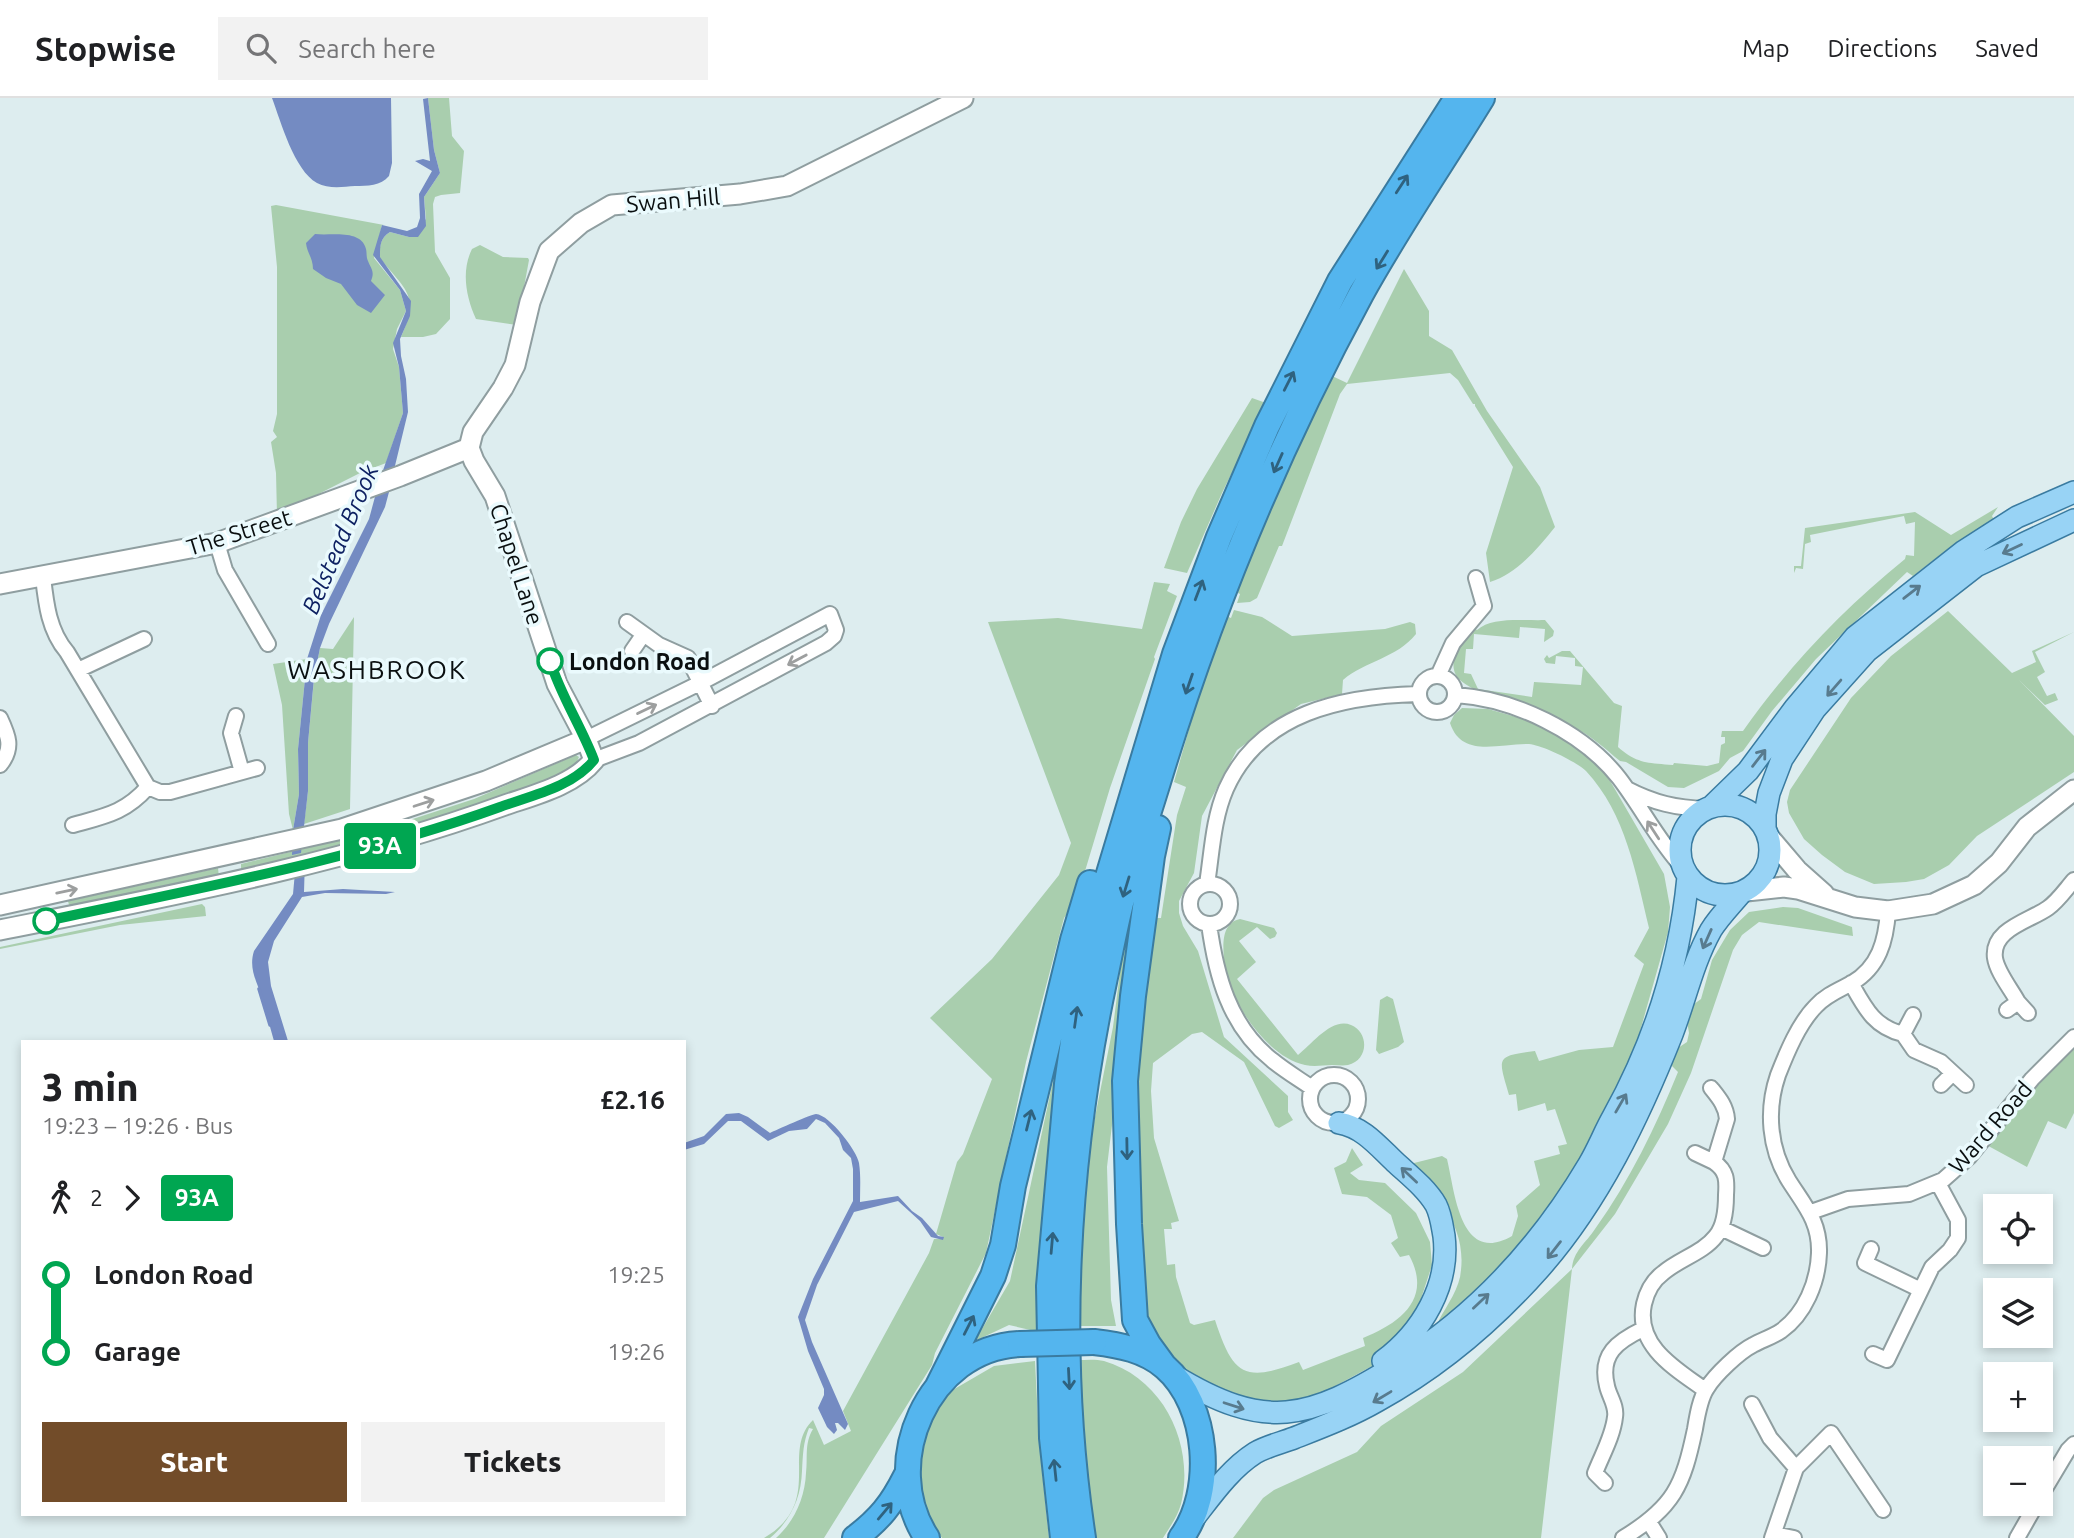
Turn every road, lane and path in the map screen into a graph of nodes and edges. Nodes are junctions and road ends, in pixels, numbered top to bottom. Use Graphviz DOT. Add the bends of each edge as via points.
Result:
graph roads {
  1 [pos="963,98"];
  2 [pos="1457,98"];
  3 [pos="1482,98"];
  4 [pos="469,448"];
  5 [pos="2074,492"];
  6 [pos="2074,520"];
  7 [pos="217,542"];
  8 [pos="43,577"];
  9 [pos="1476,579"];
  10 [pos="0,583"];
  11 [pos="627,622"];
  12 [pos="643,635"];
  13 [pos="144,639"];
  14 [pos="268,644"];
  15 [pos="632,650"];
  16 [pos="1175,654"];
  17 [pos="78,670"];
  18 [pos="1438,676"];
  19 [pos="701,683"];
  20 [pos="1418,694"];
  21 [pos="1456,695"];
  22 [pos="712,706"];
  23 [pos="236,716"];
  24 [pos="0,719"];
  25 [pos="1174,728"];
  26 [pos="586,739"];
  27 [pos="594,760"];
  28 [pos="0,765"];
  29 [pos="257,768"];
  30 [pos="242,772"];
  31 [pos="148,787"];
  32 [pos="1626,788"];
  33 [pos="2074,790"];
  34 [pos="1709,808"];
  35 [pos="73,825"];
  36 [pos="1767,833"];
  37 [pos="1686,873"];
  38 [pos="2074,880"];
  39 [pos="1207,884"];
  40 [pos="1744,892"];
  41 [pos="1829,898"];
  42 [pos="0,905"];
  43 [pos="1888,911"];
  44 [pos="1209,924"];
  45 [pos="0,930"];
  46 [pos="1851,984"];
  47 [pos="2018,1008"];
  48 [pos="1913,1015"];
  49 [pos="1903,1034"];
  50 [pos="2074,1037"];
  51 [pos="1952,1074"];
  52 [pos="1941,1085"];
  53 [pos="1965,1085"];
  54 [pos="1312,1088"];
  55 [pos="1711,1088"];
  56 [pos="1339,1123"];
  57 [pos="1695,1153"];
  58 [pos="1714,1162"];
  59 [pos="1938,1183"];
  60 [pos="1811,1212"];
  61 [pos="1721,1228"];
  62 [pos="1763,1248"];
  63 [pos="1871,1250"];
  64 [pos="1921,1290"];
  65 [pos="1643,1329"];
  66 [pos="1873,1354"];
  67 [pos="1168,1371"];
  68 [pos="938,1386"];
  69 [pos="1705,1390"];
  70 [pos="1752,1404"];
  71 [pos="1318,1406"];
  72 [pos="2074,1444"];
  73 [pos="1796,1468"];
  74 [pos="2053,1475"];
  75 [pos="906,1476"];
  76 [pos="1605,1483"];
  77 [pos="1883,1510"];
  78 [pos="2030,1516"];
  79 [pos="1649,1522"];
  80 [pos="1186,1531"];
  81 [pos="1773,1536"];
  82 [pos="855,1538"];
  83 [pos="927,1538"];
  84 [pos="1063,1538"];
  85 [pos="1083,1538"];
  86 [pos="1623,1538"];
  87 [pos="1659,1538"];
  88 [pos="1794,1538"];
  89 [pos="2017,1538"];
  1 -- 4 [label="street, Swan Hill" via="787,186 612,205 581,223 549,251 514,365"];
  16 -- 2 [label="highway, one-way" via="1219,537 1340,281"];
  3 -- 25 [label="highway, one-way" via="1362,292 1294,427 1243,542"];
  4 -- 7 [label="street, The Street"];
  4 -- 26 [label="street, Chapel Lane" via="495,496 557,684"];
  34 -- 5 [label="main road, one-way" via="1748,771 1855,637 1964,551 2017,517"];
  6 -- 36 [label="main road, one-way" via="1976,566 1867,651 1815,709 1782,759 1769,793"];
  7 -- 8 [label="street, The Street"];
  7 -- 14 [label="street" via="225,570"];
  8 -- 10 [label="street, The Street"];
  8 -- 17 [label="street" via="57,640"];
  9 -- 18 [label="street" via="1484,606 1454,643"];
  11 -- 12 [label="street"];
  12 -- 15 [label="street"];
  12 -- 19 [label="street" via="688,658"];
  13 -- 17 [label="street"];
  68 -- 16 [label="highway, one-way" via="993,1276 1073,940 1151,698"];
  84 -- 16 [label="highway, one-way" via="1052,1438 1049,1286 1067,1084 1079,999 1104,890"];
  17 -- 31 [label="street"];
  18 -- 20 [label="street" via="1423,682"];
  18 -- 21 [label="street" via="1452,683"];
  19 -- 22 [label="street"];
  19 -- 22 [label="street, one-way" via="830,614 836,630 826,643"];
  26 -- 19 [label="street, one-way"];
  20 -- 21 [label="street" via="1425,708 1437,713 1450,707"];
  20 -- 39 [label="street" via="1336,704 1298,716 1264,739 1227,787 1215,824"];
  21 -- 32 [label="street" via="1553,724 1598,755"];
  22 -- 27 [label="street"];
  23 -- 30 [label="street" via="231,733"];
  24 -- 28 [label="street" via="10,744"];
  25 -- 67 [label="highway, one-way" via="1172,766 1152,856 1125,1081 1135,1320"];
  25 -- 85 [label="highway, one-way" via="1121,902 1082,1109 1068,1277 1067,1357"];
  26 -- 27 [label="street, Chapel Lane"];
  42 -- 26 [label="street, one-way" via="342,829 456,792"];
  27 -- 45 [label="street" via="560,785 376,848"];
  29 -- 30 [label="street"];
  30 -- 31 [label="street" via="170,792"];
  31 -- 35 [label="street" via="118,812"];
  32 -- 34 [label="street" via="1666,806"];
  37 -- 32 [label="street, one-way" via="1664,848"];
  33 -- 43 [label="street" via="2027,827 1974,885 1933,904"];
  34 -- 36 [label="main road" via="1736,806 1748,811"];
  34 -- 37 [label="main road" via="1696,815 1684,832 1680,853"];
  36 -- 40 [label="main road" via="1769,864 1761,879"];
  36 -- 41 [label="street" via="1797,870"];
  37 -- 40 [label="main road" via="1707,892"];
  71 -- 37 [label="main road, one-way" via="1369,1382 1464,1317 1510,1272 1562,1207 1590,1163 1641,1061 1662,1006 1679,939"];
  38 -- 47 [label="street" via="2046,910 2012,928 1994,949 1995,961"];
  39 -- 44 [label="street" via="1194,891 1190,908 1196,919"];
  39 -- 44 [label="street" via="1224,891 1230,905 1222,919"];
  40 -- 41 [label="street" via="1784,887"];
  40 -- 80 [label="main road, one-way" via="1709,933 1668,1045 1611,1165 1541,1266 1480,1329 1429,1368 1377,1401 1246,1460 1227,1477"];
  41 -- 43 [label="street"];
  43 -- 46 [label="street" via="1882,948"];
  44 -- 54 [label="street" via="1219,977 1240,1024 1270,1059"];
  46 -- 49 [label="street" via="1877,1021 1887,1030"];
  46 -- 60 [label="street" via="1822,1000 1809,1014 1783,1063 1772,1100 1777,1157"];
  48 -- 49 [label="street"];
  49 -- 51 [label="street" via="1914,1050 1941,1062"];
  50 -- 59 [label="street, Ward Road" via="2032,1079 1969,1157"];
  51 -- 52 [label="street"];
  51 -- 53 [label="street"];
  54 -- 56 [label="street" via="1312,1111 1322,1121"];
  54 -- 56 [label="street" via="1330,1075 1338,1075 1356,1088 1358,1103 1352,1116"];
  55 -- 58 [label="street" via="1723,1103 1727,1119"];
  71 -- 56 [label="main road, one-way" via="1404,1343 1431,1306 1446,1253 1441,1217 1431,1198 1360,1130"];
  57 -- 58 [label="street"];
  58 -- 61 [label="street" via="1726,1175"];
  59 -- 60 [label="street, Ward Road" via="1900,1196 1848,1199"];
  59 -- 64 [label="street" via="1956,1216 1959,1234 1953,1247 1932,1267"];
  60 -- 69 [label="street" via="1819,1255 1807,1299 1782,1330 1750,1346"];
  61 -- 62 [label="street"];
  61 -- 65 [label="street" via="1706,1246 1653,1281 1642,1311"];
  63 -- 64 [label="street" via="1865,1263"];
  64 -- 66 [label="street" via="1887,1360"];
  65 -- 69 [label="street" via="1672,1368"];
  65 -- 76 [label="street" via="1622,1339 1606,1361 1606,1384 1616,1414 1595,1473"];
  67 -- 68 [label="highway, bridge" via="1133,1349 1094,1342 1020,1343 977,1353"];
  67 -- 71 [label="main road, one-way" via="1220,1401 1247,1410 1289,1412"];
  67 -- 80 [label="highway" via="1188,1400 1202,1442 1198,1507"];
  68 -- 75 [label="highway" via="915,1427"];
  69 -- 79 [label="street" via="1686,1468 1664,1508"];
  70 -- 73 [label="street" via="1770,1438"];
  72 -- 74 [label="street"];
  73 -- 77 [label="street" via="1831,1433"];
  73 -- 81 [label="street"];
  82 -- 75 [label="highway, one-way" via="891,1504"];
  75 -- 83 [label="highway" via="914,1512"];
  78 -- 89 [label="street"];
  79 -- 86 [label="street"];
  79 -- 87 [label="street"];
  81 -- 88 [label="street"];
}
